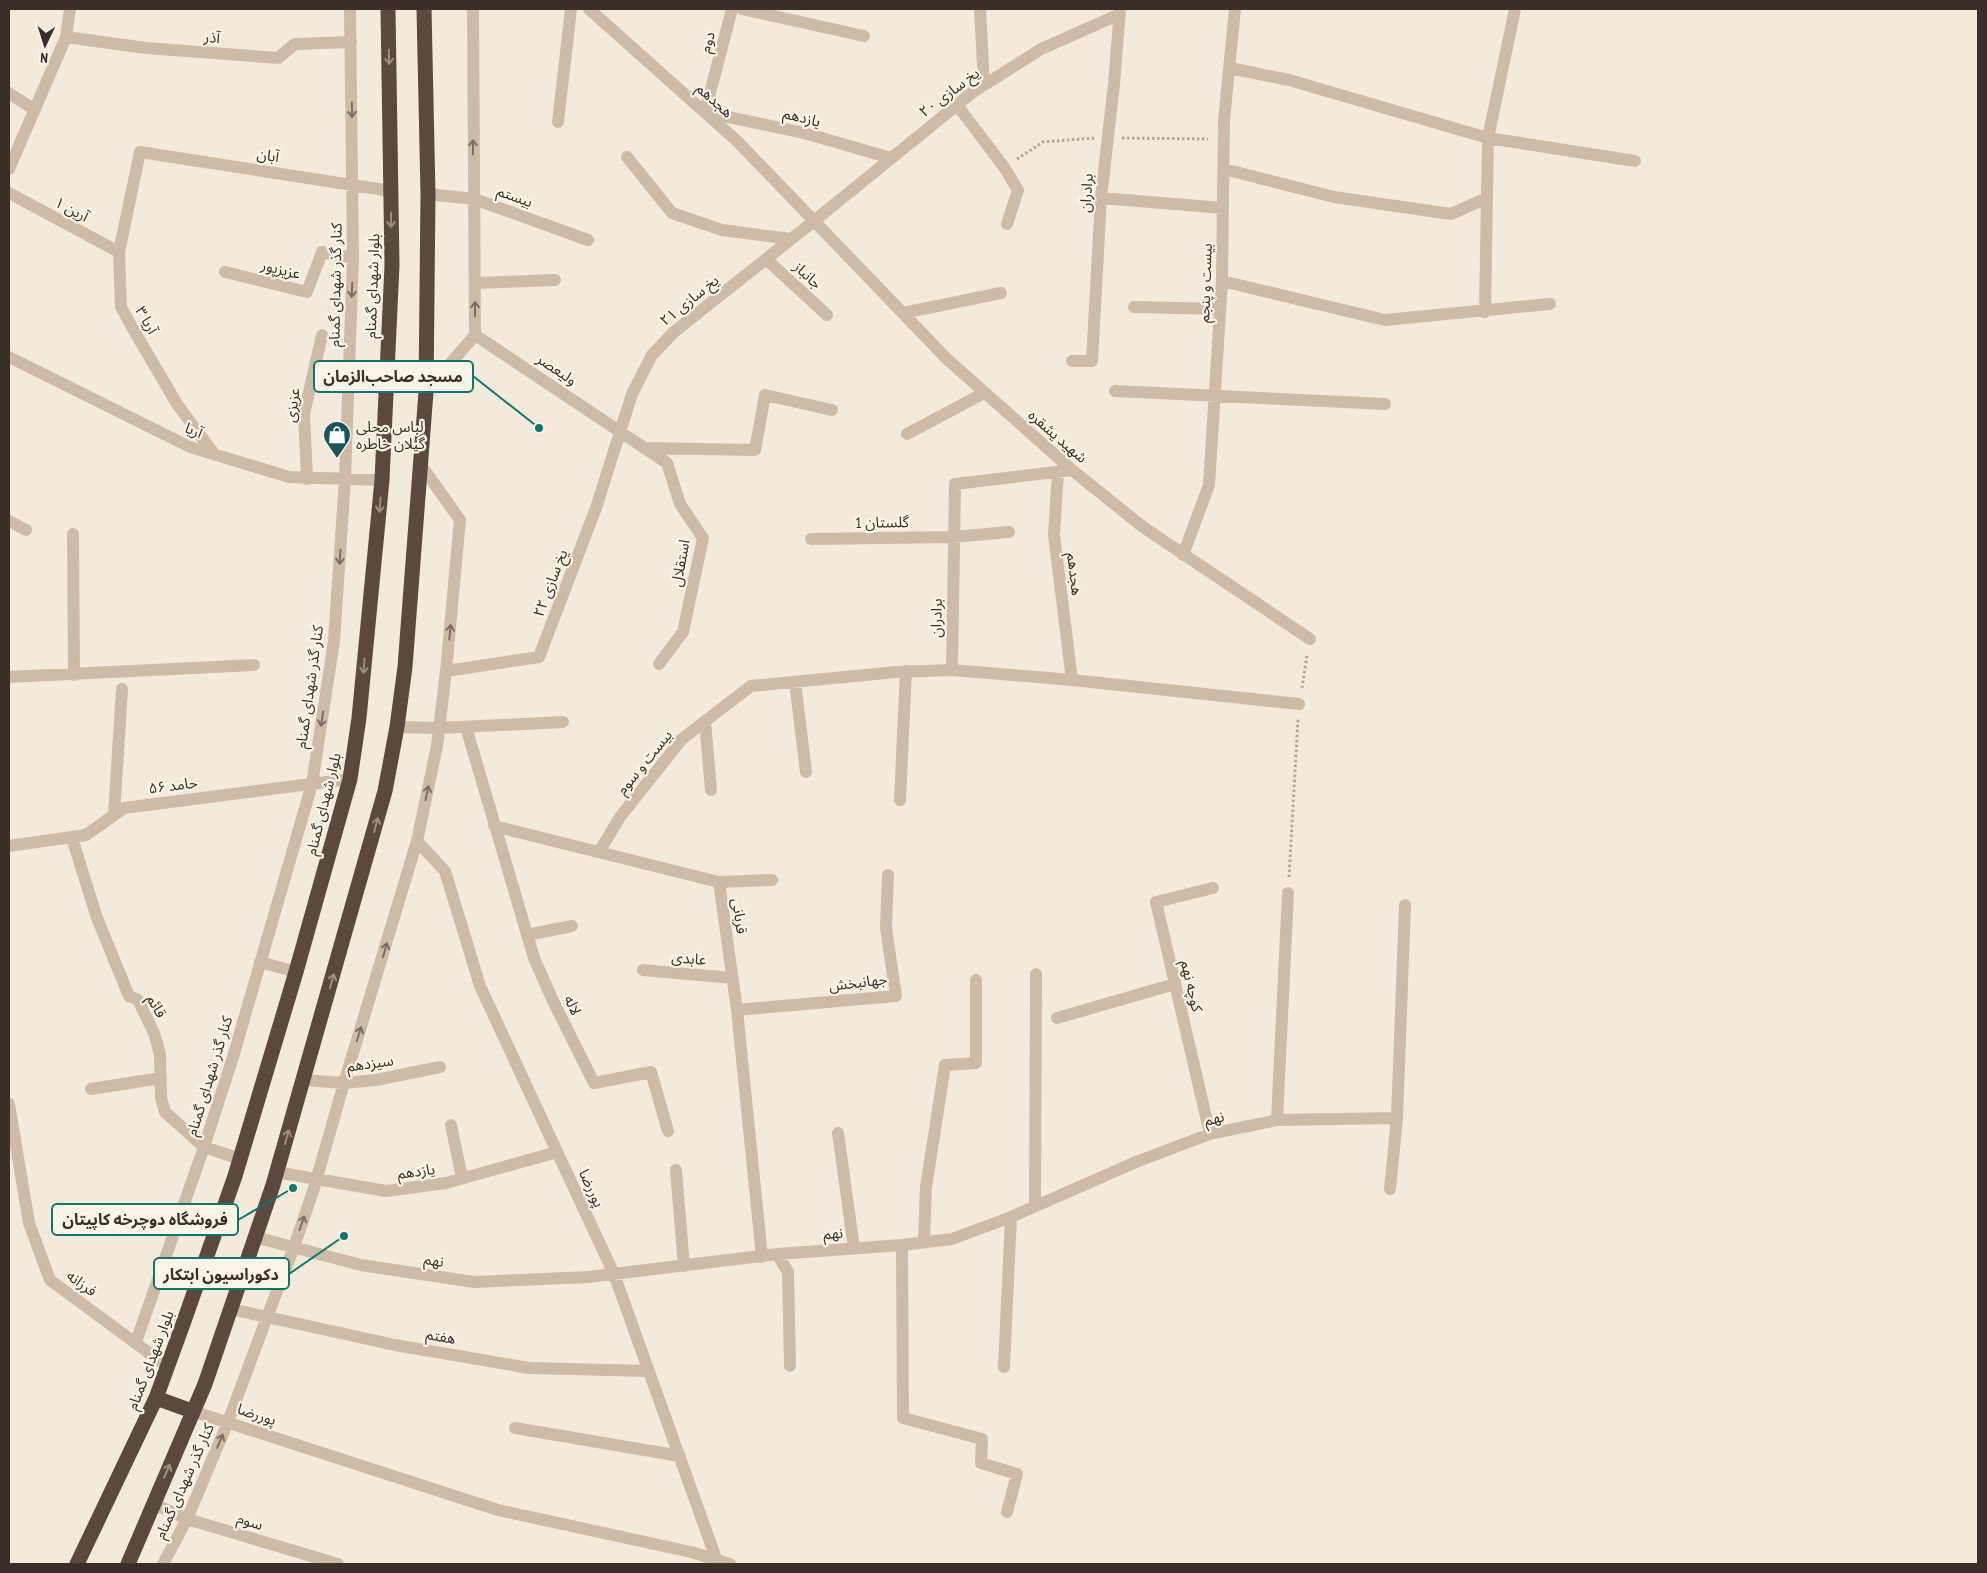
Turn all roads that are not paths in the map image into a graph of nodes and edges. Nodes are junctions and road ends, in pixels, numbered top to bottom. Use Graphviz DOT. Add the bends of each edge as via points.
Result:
graph roads {
  1 [pos="70,9"];
  2 [pos="350,9"];
  3 [pos="388,9"];
  4 [pos="424,9"];
  5 [pos="473,9"];
  6 [pos="571,9"];
  7 [pos="732,9"];
  8 [pos="742,9"];
  9 [pos="980,9"];
  10 [pos="1236,9"];
  11 [pos="1515,9"];
  12 [pos="591,10"];
  13 [pos="1120,12"];
  14 [pos="66,36"];
  15 [pos="864,36"];
  16 [pos="351,42"];
  17 [pos="1230,68"];
  18 [pos="984,84"];
  19 [pos="9,93"];
  20 [pos="957,104"];
  21 [pos="35,110"];
  22 [pos="705,112"];
  23 [pos="558,122"];
  24 [pos="1488,138"];
  25 [pos="140,152"];
  26 [pos="627,158"];
  27 [pos="891,158"];
  28 [pos="1635,161"];
  29 [pos="9,169"];
  30 [pos="1224,169"];
  31 [pos="353,185"];
  32 [pos="391,191"];
  33 [pos="9,193"];
  34 [pos="428,194"];
  35 [pos="1101,198"];
  36 [pos="1487,198"];
  37 [pos="474,199"];
  38 [pos="1223,208"];
  39 [pos="814,221"];
  40 [pos="1006,224"];
  41 [pos="791,239"];
  42 [pos="588,240"];
  43 [pos="119,252"];
  44 [pos="353,258"];
  45 [pos="766,259"];
  46 [pos="225,272"];
  47 [pos="555,280"];
  48 [pos="1222,281"];
  49 [pos="475,283"];
  50 [pos="1001,293"];
  51 [pos="1550,304"];
  52 [pos="1134,306"];
  53 [pos="1220,308"];
  54 [pos="1485,312"];
  55 [pos="903,313"];
  56 [pos="827,316"];
  57 [pos="322,335"];
  58 [pos="475,335"];
  59 [pos="9,357"];
  60 [pos="1072,361"];
  61 [pos="1115,391"];
  62 [pos="426,392"];
  63 [pos="984,393"];
  64 [pos="1215,396"];
  65 [pos="1385,404"];
  66 [pos="832,410"];
  67 [pos="620,431"];
  68 [pos="907,434"];
  69 [pos="645,448"];
  70 [pos="215,455"];
  71 [pos="422,464"];
  72 [pos="1072,470"];
  73 [pos="1058,472"];
  74 [pos="307,479"];
  75 [pos="345,479"];
  76 [pos="382,480"];
  77 [pos="9,521"];
  78 [pos="26,530"];
  79 [pos="1009,532"];
  80 [pos="73,534"];
  81 [pos="953,537"];
  82 [pos="811,539"];
  83 [pos="1184,555"];
  84 [pos="1310,639"];
  85 [pos="659,664"];
  86 [pos="254,665"];
  87 [pos="952,670"];
  88 [pos="446,671"];
  89 [pos="906,672"];
  90 [pos="74,675"];
  91 [pos="9,677"];
  92 [pos="1072,680"];
  93 [pos="795,682"];
  94 [pos="122,689"];
  95 [pos="1299,704"];
  96 [pos="705,721"];
  97 [pos="562,722"];
  98 [pos="397,727"];
  99 [pos="466,727"];
  100 [pos="439,728"];
  101 [pos="806,772"];
  102 [pos="350,779"];
  103 [pos="312,784"];
  104 [pos="711,790"];
  105 [pos="900,800"];
  106 [pos="114,815"];
  107 [pos="494,826"];
  108 [pos="72,838"];
  109 [pos="417,841"];
  110 [pos="9,846"];
  111 [pos="599,852"];
  112 [pos="888,875"];
  113 [pos="772,880"];
  114 [pos="719,882"];
  115 [pos="1213,888"];
  116 [pos="1288,893"];
  117 [pos="1405,905"];
  118 [pos="572,926"];
  119 [pos="527,935"];
  120 [pos="260,962"];
  121 [pos="643,970"];
  122 [pos="296,972"];
  123 [pos="1036,974"];
  124 [pos="732,978"];
  125 [pos="976,980"];
  126 [pos="1175,984"];
  127 [pos="737,1010"];
  128 [pos="1057,1018"];
  129 [pos="440,1067"];
  130 [pos="161,1078"];
  131 [pos="304,1080"];
  132 [pos="344,1083"];
  133 [pos="91,1089"];
  134 [pos="9,1104"];
  135 [pos="1397,1118"];
  136 [pos="1277,1120"];
  137 [pos="451,1125"];
  138 [pos="668,1131"];
  139 [pos="838,1133"];
  140 [pos="1210,1134"];
  141 [pos="204,1147"];
  142 [pos="557,1152"];
  143 [pos="240,1158"];
  144 [pos="676,1170"];
  145 [pos="276,1172"];
  146 [pos="462,1178"];
  147 [pos="317,1180"];
  148 [pos="1390,1189"];
  149 [pos="1035,1206"];
  150 [pos="1011,1216"];
  151 [pos="255,1237"];
  152 [pos="924,1242"];
  153 [pos="902,1245"];
  154 [pos="294,1247"];
  155 [pos="854,1248"];
  156 [pos="777,1254"];
  157 [pos="762,1257"];
  158 [pos="684,1266"];
  159 [pos="614,1274"];
  160 [pos="231,1309"];
  161 [pos="267,1317"];
  162 [pos="136,1342"];
  163 [pos="790,1366"];
  164 [pos="168,1368"];
  165 [pos="1004,1368"];
  166 [pos="649,1371"];
  167 [pos="156,1398"];
  168 [pos="192,1411"];
  169 [pos="228,1422"];
  170 [pos="515,1428"];
  171 [pos="680,1456"];
  172 [pos="154,1504"];
  173 [pos="1008,1512"];
  174 [pos="187,1519"];
  175 [pos="717,1563"];
  176 [pos="77,1564"];
  177 [pos="128,1564"];
  178 [pos="163,1564"];
  179 [pos="338,1564"];
  180 [pos="730,1564"];
  1 -- 14 [label="street"];
  2 -- 16 [label="street, کنار گذر شهدای گمنام"];
  3 -- 32 [label="highway, بلوار شهدای گمنام, one-way"];
  4 -- 34 [label="highway"];
  37 -- 5 [label="street, one-way"];
  6 -- 23 [label="street"];
  7 -- 22 [label="street, دوم"];
  8 -- 15 [label="street"];
  9 -- 18 [label="street"];
  10 -- 17 [label="street, بیست و پنجم"];
  11 -- 24 [label="street"];
  12 -- 22 [label="street, هجدهم"];
  13 -- 18 [label="street, یخ سازی ۲۰" via="1041,48"];
  13 -- 35 [label="street, برادران"];
  14 -- 16 [label="street, آذر" via="146,48 278,58 294,44"];
  14 -- 21 [label="street"];
  16 -- 31 [label="street, کنار گذر شهدای گمنام, one-way"];
  17 -- 24 [label="street" via="1289,80"];
  17 -- 30 [label="street, بیست و پنجم" via="1224,120"];
  18 -- 20 [label="street, یخ سازی ۲۰"];
  19 -- 21 [label="street"];
  20 -- 27 [label="street, یخ سازی ۲۰"];
  20 -- 40 [label="street" via="1018,190"];
  21 -- 29 [label="street"];
  22 -- 27 [label="street, یازدهم" via="804,133"];
  22 -- 39 [label="street, هجدهم"];
  24 -- 28 [label="street"];
  24 -- 36 [label="street"];
  25 -- 31 [label="street, آبان"];
  25 -- 43 [label="street, آریا ۳"];
  26 -- 41 [label="street" via="672,213 722,230"];
  27 -- 39 [label="street, یخ سازی ۲۰"];
  30 -- 36 [label="street" via="1334,197 1451,214"];
  30 -- 38 [label="street, بیست و پنجم"];
  31 -- 32 [label="street, آبان"];
  31 -- 44 [label="street, کنار گذر شهدای گمنام"];
  32 -- 76 [label="highway, بلوار شهدای گمنام, one-way" via="392,265"];
  33 -- 43 [label="street, آرین ۱"];
  34 -- 37 [label="street, بیستم"];
  34 -- 62 [label="highway"];
  35 -- 38 [label="street"];
  35 -- 60 [label="street, برادران" via="1092,361"];
  36 -- 54 [label="street"];
  37 -- 42 [label="street, بیستم"];
  37 -- 49 [label="street"];
  38 -- 48 [label="street, بیست و پنجم"];
  39 -- 41 [label="street, یخ سازی ۲۱"];
  39 -- 55 [label="street, شهید یشقره"];
  41 -- 45 [label="street, یخ سازی ۲۱"];
  43 -- 70 [label="street, آریا ۳" via="121,307 177,404"];
  44 -- 46 [label="street, عزیزپور" via="322,252 307,292"];
  44 -- 75 [label="street, کنار گذر شهدای گمنام, one-way"];
  45 -- 56 [label="street, جانباز"];
  45 -- 67 [label="street, یخ سازی ۲۱" via="674,332 652,355 632,394"];
  47 -- 49 [label="street"];
  48 -- 53 [label="street, بیست و پنجم"];
  48 -- 54 [label="street" via="1385,320"];
  58 -- 49 [label="street, one-way"];
  50 -- 55 [label="street"];
  51 -- 54 [label="street"];
  52 -- 53 [label="street"];
  53 -- 64 [label="street, بیست و پنجم"];
  55 -- 63 [label="street, شهید یشقره"];
  57 -- 74 [label="street, عزیزی" via="304,414"];
  58 -- 62 [label="street"];
  58 -- 67 [label="street, ولیعصر"];
  59 -- 70 [label="street, آریا" via="190,447"];
  61 -- 64 [label="street"];
  62 -- 71 [label="highway"];
  63 -- 68 [label="street"];
  63 -- 72 [label="street, شهید یشقره"];
  64 -- 65 [label="street"];
  64 -- 83 [label="street, بیست و پنجم" via="1209,485"];
  66 -- 69 [label="street" via="765,395 755,450"];
  67 -- 69 [label="street, استقلال"];
  67 -- 88 [label="street, یخ سازی ۲۲" via="596,508 539,657"];
  69 -- 85 [label="street, استقلال" via="667,464 680,504 703,538 683,632"];
  70 -- 74 [label="street, آریا" via="288,477"];
  88 -- 71 [label="street, کنار گذر شهدای گمنام, one-way" via="460,520"];
  71 -- 98 [label="highway"];
  72 -- 73 [label="street, برادران"];
  72 -- 83 [label="street, شهید یشقره"];
  73 -- 81 [label="street, برادران" via="955,484"];
  73 -- 92 [label="street, هجدهم" via="1054,536"];
  74 -- 75 [label="street, آریا"];
  75 -- 76 [label="street, آریا"];
  75 -- 103 [label="street, کنار گذر شهدای گمنام, one-way" via="334,641"];
  76 -- 102 [label="highway, بلوار شهدای گمنام, one-way"];
  77 -- 78 [label="street"];
  79 -- 81 [label="street, گلستان 1"];
  80 -- 90 [label="street"];
  81 -- 82 [label="street, گلستان 1"];
  81 -- 87 [label="street, برادران"];
  83 -- 84 [label="street, شهید یشقره"];
  86 -- 90 [label="street"];
  87 -- 89 [label="street"];
  87 -- 92 [label="street"];
  88 -- 100 [label="street, کنار گذر شهدای گمنام"];
  89 -- 93 [label="street"];
  89 -- 105 [label="street"];
  90 -- 91 [label="street"];
  92 -- 95 [label="street"];
  93 -- 96 [label="street, بیست و سوم" via="751,686"];
  93 -- 101 [label="street"];
  94 -- 106 [label="street"];
  96 -- 104 [label="street"];
  96 -- 111 [label="street, بیست و سوم" via="682,739 620,817"];
  97 -- 99 [label="street"];
  98 -- 100 [label="street"];
  131 -- 98 [label="highway, one-way" via="386,790"];
  99 -- 100 [label="street"];
  99 -- 107 [label="street"];
  109 -- 100 [label="street, کنار گذر شهدای گمنام, one-way"];
  102 -- 103 [label="street, حامد ۵۶"];
  102 -- 122 [label="highway, بلوار شهدای گمنام"];
  103 -- 106 [label="street, حامد ۵۶" via="124,808"];
  103 -- 120 [label="street, کنار گذر شهدای گمنام"];
  106 -- 108 [label="street, حامد ۵۶" via="86,836"];
  107 -- 111 [label="street, قربانی"];
  107 -- 119 [label="street, لاله"];
  108 -- 110 [label="street, حامد ۵۶"];
  108 -- 130 [label="street, قائم" via="97,918 129,996 138,1000 154,1033 160,1054"];
  132 -- 109 [label="street, کنار گذر شهدای گمنام, one-way"];
  109 -- 142 [label="street, پوررضا" via="446,871 480,986"];
  111 -- 114 [label="street, قربانی"];
  112 -- 127 [label="street, جهانبخش" via="886,928 896,996"];
  113 -- 114 [label="street"];
  114 -- 124 [label="street, قربانی"];
  115 -- 126 [label="street, کوچه نهم" via="1156,902"];
  116 -- 136 [label="street"];
  117 -- 135 [label="street"];
  118 -- 119 [label="street"];
  119 -- 138 [label="street, لاله" via="553,1001 594,1083 651,1072"];
  120 -- 122 [label="street"];
  120 -- 141 [label="street, کنار گذر شهدای گمنام"];
  121 -- 124 [label="street, عابدی"];
  122 -- 143 [label="highway, بلوار شهدای گمنام"];
  123 -- 149 [label="street"];
  124 -- 127 [label="street, قربانی"];
  125 -- 152 [label="street" via="976,1063 945,1065 926,1187"];
  126 -- 128 [label="street"];
  126 -- 140 [label="street, کوچه نهم"];
  127 -- 157 [label="street, قربانی"];
  129 -- 132 [label="street, سیزدهم"];
  130 -- 133 [label="street"];
  130 -- 141 [label="street, قائم" via="165,1112"];
  131 -- 132 [label="street, سیزدهم"];
  145 -- 131 [label="highway, one-way"];
  132 -- 147 [label="street, کنار گذر شهدای گمنام"];
  134 -- 162 [label="street, فرزانه" via="29,1223 50,1280"];
  135 -- 136 [label="street, نهم"];
  135 -- 148 [label="street"];
  136 -- 140 [label="street, نهم"];
  137 -- 146 [label="street"];
  139 -- 155 [label="street"];
  140 -- 149 [label="street, نهم"];
  141 -- 143 [label="street, قائم"];
  141 -- 162 [label="street, کنار گذر شهدای گمنام"];
  142 -- 146 [label="street, یازدهم"];
  142 -- 159 [label="street, پوررضا"];
  143 -- 164 [label="highway, بلوار شهدای گمنام"];
  144 -- 158 [label="street"];
  145 -- 147 [label="street, یازدهم"];
  145 -- 151 [label="highway"];
  146 -- 147 [label="street, یازدهم" via="386,1191"];
  154 -- 147 [label="street, کنار گذر شهدای گمنام, one-way"];
  149 -- 150 [label="street, نهم"];
  150 -- 152 [label="street, نهم" via="952,1239"];
  150 -- 165 [label="street"];
  151 -- 154 [label="street, نهم"];
  151 -- 160 [label="highway"];
  152 -- 153 [label="street, نهم"];
  153 -- 155 [label="street, نهم"];
  153 -- 173 [label="street" via="902,1418 982,1439 981,1462 1018,1474"];
  154 -- 159 [label="street, نهم" via="362,1265 474,1282"];
  154 -- 161 [label="street, کنار گذر شهدای گمنام"];
  155 -- 156 [label="street, نهم"];
  156 -- 157 [label="street, نهم"];
  156 -- 163 [label="street" via="788,1272"];
  157 -- 158 [label="street, نهم"];
  158 -- 159 [label="street, نهم"];
  159 -- 166 [label="street, پوررضا"];
  160 -- 161 [label="street, هفتم"];
  160 -- 168 [label="highway"];
  161 -- 166 [label="street, هفتم" via="395,1345 529,1368"];
  161 -- 169 [label="street, کنار گذر شهدای گمنام"];
  162 -- 164 [label="street, فرزانه"];
  164 -- 167 [label="highway, بلوار شهدای گمنام"];
  166 -- 171 [label="street, پوررضا"];
  167 -- 168 [label="highway"];
  167 -- 176 [label="highway, بلوار شهدای گمنام"];
  168 -- 169 [label="street, پوررضا"];
  172 -- 168 [label="highway, one-way"];
  174 -- 169 [label="street, کنار گذر شهدای گمنام, one-way"];
  169 -- 175 [label="street, پوررضا" via="498,1510 691,1552"];
  170 -- 171 [label="street"];
  171 -- 175 [label="street, پوررضا"];
  172 -- 174 [label="street, سوم"];
  172 -- 177 [label="highway"];
  174 -- 178 [label="street, کنار گذر شهدای گمنام"];
  174 -- 179 [label="street, سوم"];
  175 -- 180 [label="street"];
}
